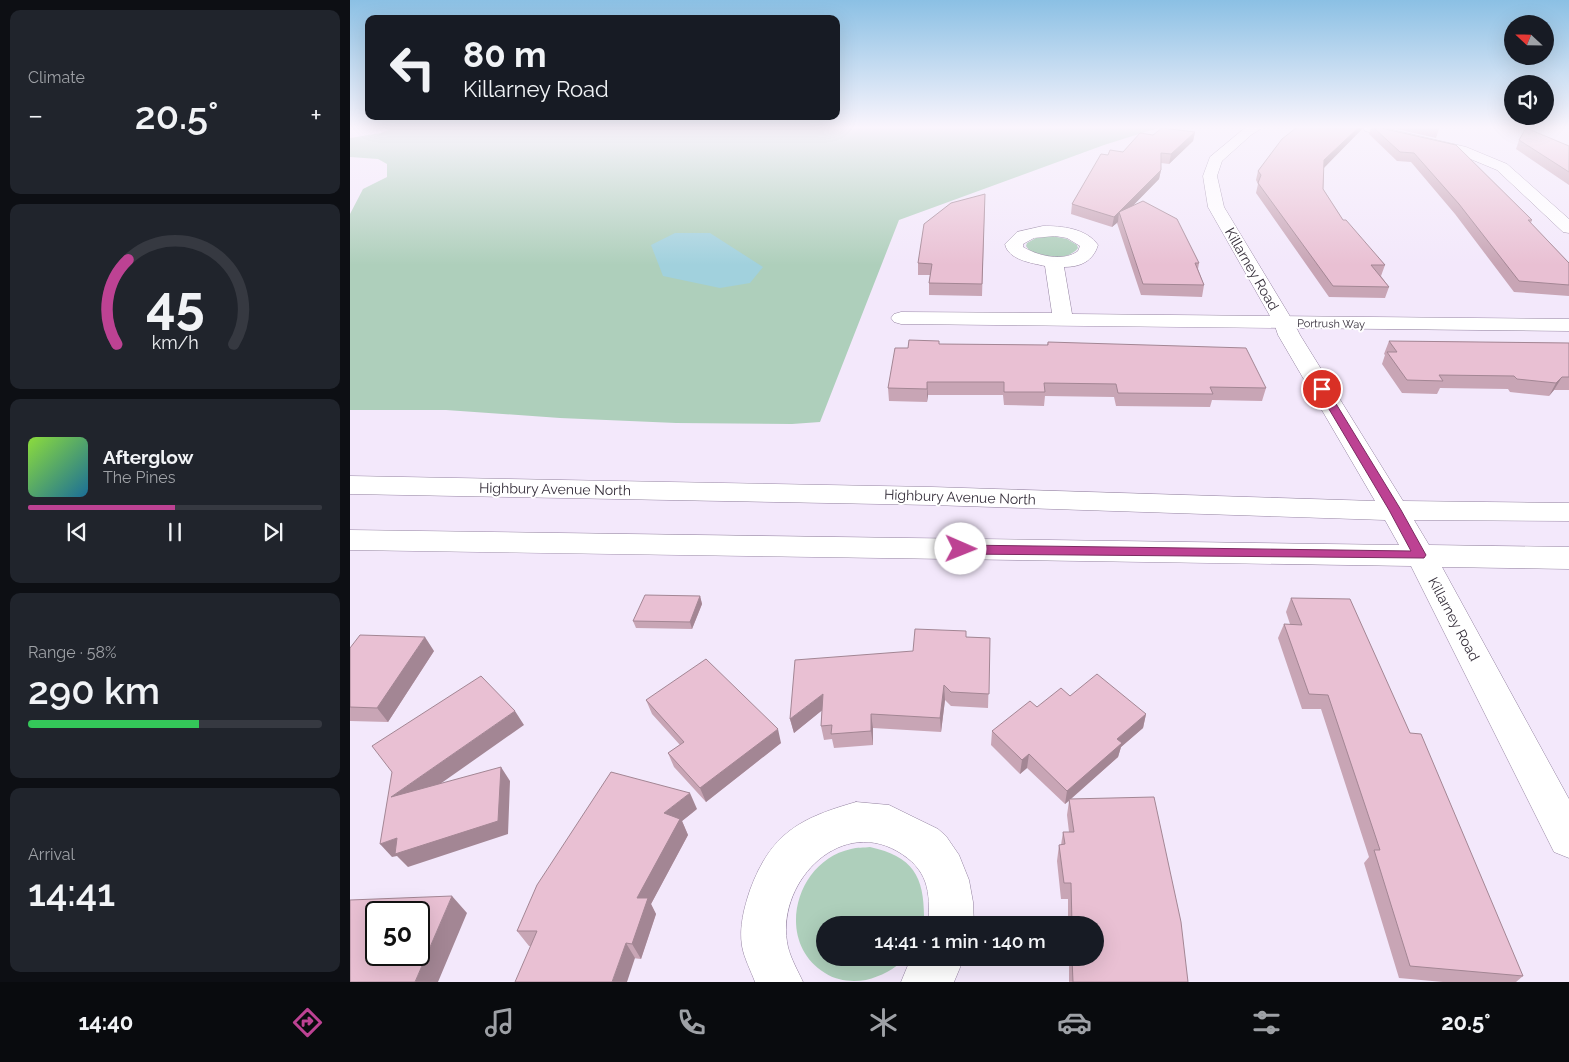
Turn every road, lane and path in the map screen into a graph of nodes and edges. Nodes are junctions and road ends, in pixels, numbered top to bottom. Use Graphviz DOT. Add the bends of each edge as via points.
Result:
graph roads {
  1 [pos="1211,174"];
  2 [pos="1509,174"];
  3 [pos="1569,228"];
  4 [pos="1054,262"];
  5 [pos="901,318"];
  6 [pos="1063,319"];
  7 [pos="1284,323"];
  8 [pos="1569,325"];
  9 [pos="350,484"];
  10 [pos="1395,510"];
  11 [pos="1569,512"];
  12 [pos="350,540"];
  13 [pos="1420,555"];
  14 [pos="1569,558"];
  15 [pos="1569,838"];
  16 [pos="952,916"];
  17 [pos="938,966"];
  18 [pos="778,982"];
  19 [pos="925,982"];
  1 -- 7 [label="street, Killarney Road" via="1216,207"];
  2 -- 3 [label="street"];
  4 -- 6 [label="street"];
  5 -- 6 [label="street, Portrush Way"];
  6 -- 7 [label="street, Portrush Way"];
  7 -- 8 [label="street, Portrush Way"];
  7 -- 10 [label="street, Killarney Road"];
  9 -- 10 [label="street, Highbury Avenue North"];
  10 -- 11 [label="street, Highbury Avenue North"];
  10 -- 13 [label="street, Killarney Road"];
  12 -- 13 [label="street"];
  13 -- 14 [label="street"];
  13 -- 15 [label="street, Killarney Road"];
  16 -- 18 [label="street" via="953,905 946,875 931,849 910,832 883,822 855,821 826,830 800,847 779,871 766,901 762,934 769,966"];
  17 -- 19 [label="street"];
}
